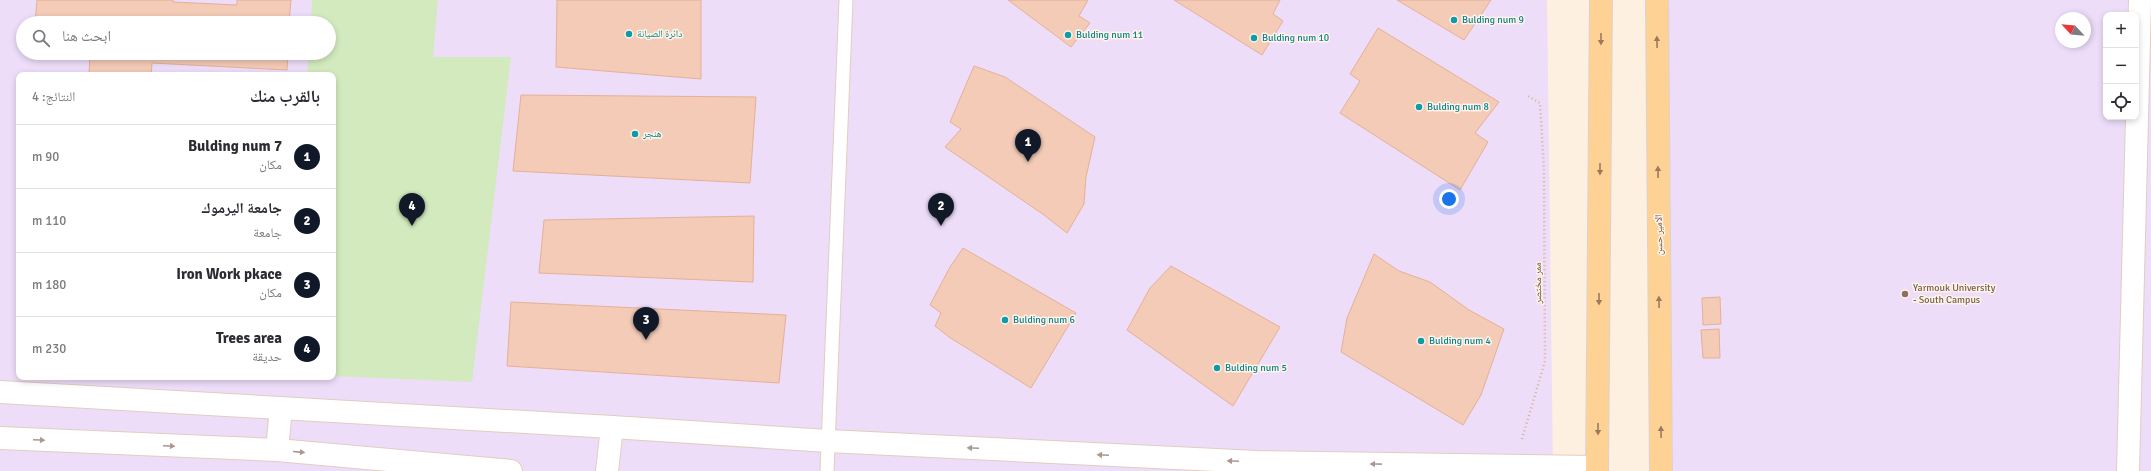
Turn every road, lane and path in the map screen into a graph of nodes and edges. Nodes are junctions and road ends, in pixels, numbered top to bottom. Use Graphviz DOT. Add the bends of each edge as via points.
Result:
graph roads {
  1 [pos="846,0"];
  2 [pos="1601,0"];
  3 [pos="1657,0"];
  4 [pos="2140,0"];
  5 [pos="1526,95"];
  6 [pos="0,392"];
  7 [pos="280,408"];
  8 [pos="612,427"];
  9 [pos="0,438"];
  10 [pos="828,441"];
  11 [pos="1518,444"];
  12 [pos="277,450"];
  13 [pos="1257,467"];
  14 [pos="1597,469"];
  15 [pos="510,471"];
  16 [pos="607,471"];
  17 [pos="827,471"];
  18 [pos="1661,471"];
  19 [pos="2128,471"];
  1 -- 10 [label="lane"];
  2 -- 14 [label="main road, one-way"];
  18 -- 3 [label="main road, الامير حسن, one-way"];
  4 -- 19 [label="street"];
  5 -- 11 [label="path, ممر مختصر" via="1540,103 1544,170 1545,361 1522,439"];
  6 -- 7 [label="street"];
  7 -- 8 [label="street"];
  7 -- 12 [label="street"];
  8 -- 10 [label="street"];
  8 -- 16 [label="street"];
  9 -- 12 [label="street, one-way"];
  13 -- 10 [label="street, one-way"];
  10 -- 17 [label="lane"];
  12 -- 15 [label="street, one-way"];
  14 -- 13 [label="street, one-way"];
}
